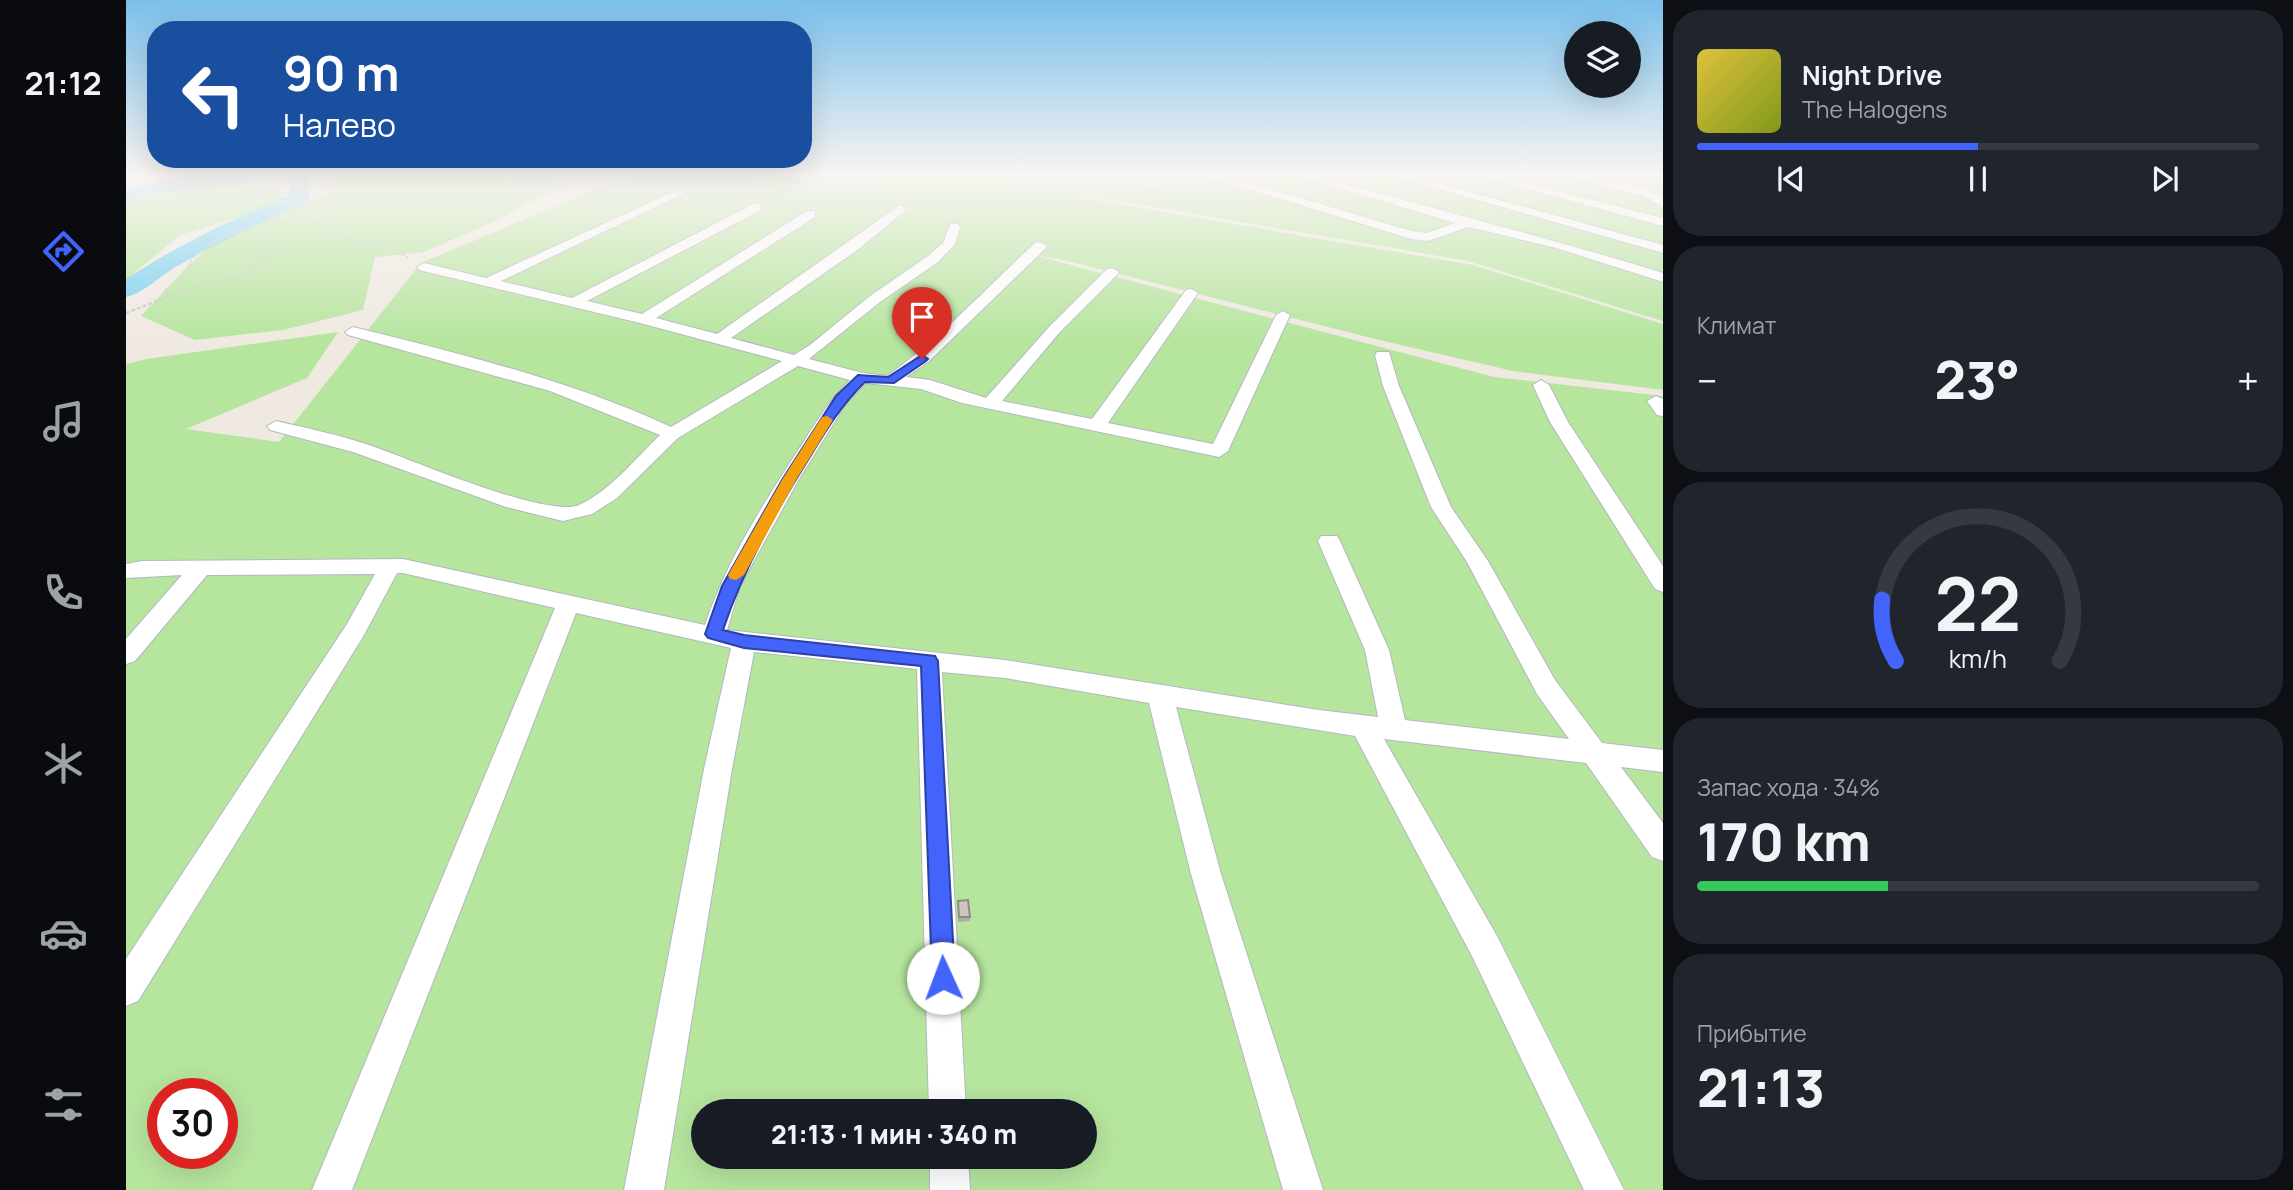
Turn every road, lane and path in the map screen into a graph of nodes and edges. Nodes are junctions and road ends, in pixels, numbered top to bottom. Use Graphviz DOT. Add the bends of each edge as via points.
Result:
graph roads {
  1 [pos="247,231"];
  2 [pos="260,231"];
  3 [pos="323,231"];
  4 [pos="598,231"];
  5 [pos="712,231"];
  6 [pos="785,231"];
  7 [pos="873,231"];
  8 [pos="953,231"];
  9 [pos="1396,231"];
  10 [pos="1446,231"];
  11 [pos="1499,231"];
  12 [pos="1595,231"];
  13 [pos="1663,234"];
  14 [pos="1618,237"];
  15 [pos="1560,245"];
  16 [pos="1040,246"];
  17 [pos="1663,249"];
  18 [pos="424,267"];
  19 [pos="1112,272"];
  20 [pos="1663,278"];
  21 [pos="488,282"];
  22 [pos="1191,293"];
  23 [pos="168,295"];
  24 [pos="575,302"];
  25 [pos="126,313"];
  26 [pos="1283,315"];
  27 [pos="644,319"];
  28 [pos="353,332"];
  29 [pos="718,340"];
  30 [pos="1384,355"];
  31 [pos="797,359"];
  32 [pos="862,378"];
  33 [pos="890,381"];
  34 [pos="1541,385"];
  35 [pos="990,404"];
  36 [pos="276,426"];
  37 [pos="1096,427"];
  38 [pos="672,434"];
  39 [pos="1329,541"];
  40 [pos="390,566"];
  41 [pos="201,568"];
  42 [pos="126,571"];
  43 [pos="1663,584"];
  44 [pos="569,602"];
  45 [pos="714,634"];
  46 [pos="744,642"];
  47 [pos="126,655"];
  48 [pos="929,661"];
  49 [pos="1160,694"];
  50 [pos="1378,728"];
  51 [pos="1592,752"];
  52 [pos="1663,761"];
  53 [pos="1663,847"];
  54 [pos="126,989"];
  55 [pos="947,1099"];
  56 [pos="949,1169"];
  57 [pos="331,1190"];
  58 [pos="644,1190"];
  59 [pos="950,1190"];
  60 [pos="1303,1190"];
  61 [pos="1604,1190"];
  1 -- 23 [label="path" via="221,238 190,261 182,279 164,292"];
  2 -- 23 [label="path" via="275,243 271,258 234,278"];
  3 -- 18 [label="path" via="385,244"];
  4 -- 21 [label="street"];
  5 -- 24 [label="street"];
  6 -- 27 [label="street"];
  7 -- 29 [label="street"];
  8 -- 31 [label="street" via="949,244 933,260"];
  9 -- 10 [label="street" via="1428,237"];
  11 -- 15 [label="street"];
  12 -- 14 [label="street"];
  13 -- 14 [label="street"];
  14 -- 15 [label="street"];
  14 -- 17 [label="street"];
  15 -- 20 [label="street"];
  16 -- 33 [label="street" via="922,359"];
  18 -- 21 [label="street"];
  19 -- 35 [label="street"];
  21 -- 24 [label="street"];
  22 -- 37 [label="street"];
  23 -- 25 [label="path"];
  24 -- 27 [label="street"];
  26 -- 37 [label="street" via="1219,451"];
  27 -- 29 [label="street"];
  28 -- 38 [label="street" via="492,368 637,416"];
  29 -- 31 [label="street"];
  30 -- 51 [label="street" via="1391,386 1441,507 1477,561 1546,687"];
  31 -- 32 [label="street"];
  31 -- 38 [label="street"];
  32 -- 33 [label="street"];
  32 -- 45 [label="street" via="840,399 789,480 729,586"];
  33 -- 35 [label="street" via="924,384"];
  34 -- 43 [label="street" via="1559,422"];
  35 -- 37 [label="street"];
  36 -- 38 [label="street" via="360,448 513,503 563,515 585,510 610,494"];
  39 -- 50 [label="street" via="1377,650"];
  40 -- 41 [label="street"];
  40 -- 44 [label="street"];
  40 -- 54 [label="street" via="356,629"];
  41 -- 42 [label="street"];
  41 -- 47 [label="street"];
  44 -- 45 [label="street"];
  44 -- 57 [label="street"];
  45 -- 46 [label="street"];
  46 -- 48 [label="street"];
  46 -- 58 [label="street"];
  48 -- 49 [label="street"];
  48 -- 55 [label="street"];
  49 -- 50 [label="street"];
  49 -- 60 [label="street" via="1206,874"];
  50 -- 51 [label="street"];
  50 -- 61 [label="street"];
  51 -- 52 [label="street"];
  51 -- 53 [label="street"];
  56 -- 59 [label="street"];
}
